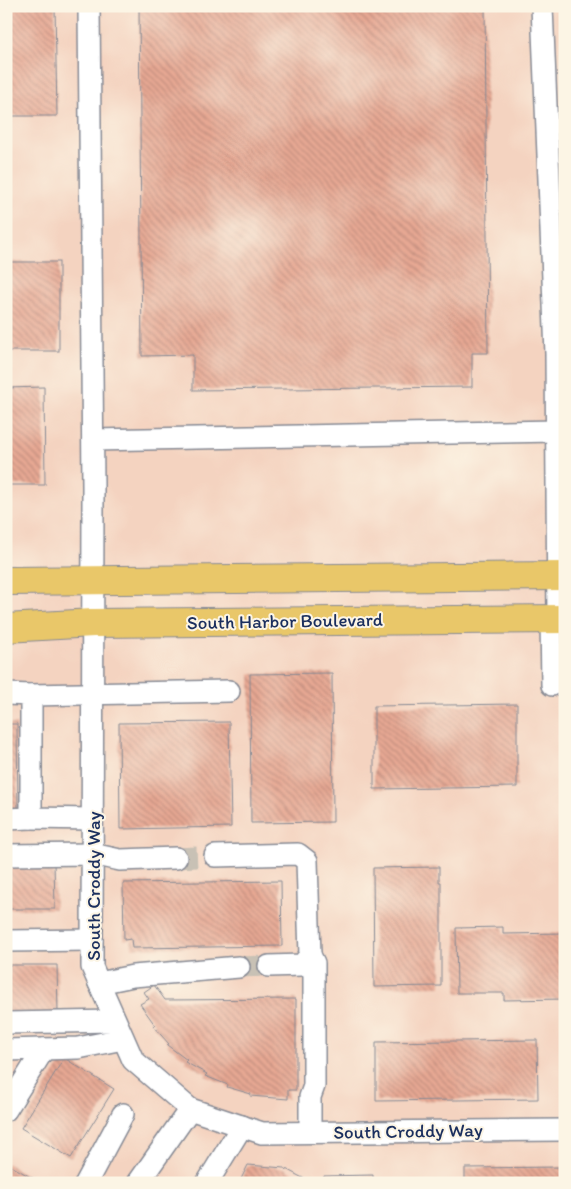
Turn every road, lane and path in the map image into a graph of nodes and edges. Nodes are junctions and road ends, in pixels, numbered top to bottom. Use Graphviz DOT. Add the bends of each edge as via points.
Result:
graph roads {
  1 [pos="89,6"];
  2 [pos="542,6"];
  3 [pos="560,381"];
  4 [pos="557,431"];
  5 [pos="93,440"];
  6 [pos="561,576"];
  7 [pos="93,580"];
  8 [pos="6,581"];
  9 [pos="558,619"];
  10 [pos="93,623"];
  11 [pos="6,628"];
  12 [pos="552,685"];
  13 [pos="229,691"];
  14 [pos="92,693"];
  15 [pos="6,694"];
  16 [pos="31,695"];
  17 [pos="31,818"];
  18 [pos="6,819"];
  19 [pos="92,820"];
  20 [pos="92,854"];
  21 [pos="6,855"];
  22 [pos="215,856"];
  23 [pos="176,858"];
  24 [pos="92,940"];
  25 [pos="6,941"];
  26 [pos="310,955"];
  27 [pos="269,966"];
  28 [pos="239,967"];
  29 [pos="99,983"];
  30 [pos="6,1023"];
  31 [pos="119,1030"];
  32 [pos="44,1049"];
  33 [pos="6,1050"];
  34 [pos="8,1103"];
  35 [pos="190,1109"];
  36 [pos="123,1114"];
  37 [pos="242,1126"];
  38 [pos="565,1130"];
  39 [pos="310,1132"];
  40 [pos="86,1183"];
  41 [pos="138,1183"];
  42 [pos="207,1183"];
  1 -- 5 [label="street, South Croddy Way"];
  2 -- 3 [label="street"];
  3 -- 4 [label="street"];
  4 -- 5 [label="street"];
  4 -- 6 [label="street"];
  5 -- 7 [label="street, South Croddy Way"];
  6 -- 7 [label="main road"];
  6 -- 9 [label="street"];
  7 -- 8 [label="main road"];
  7 -- 10 [label="street, South Croddy Way"];
  9 -- 10 [label="main road, South Harbor Boulevard"];
  9 -- 12 [label="street"];
  10 -- 11 [label="main road, South Harbor Boulevard"];
  10 -- 14 [label="street, South Croddy Way"];
  13 -- 14 [label="street"];
  14 -- 16 [label="street"];
  14 -- 19 [label="street, South Croddy Way"];
  15 -- 16 [label="street"];
  16 -- 17 [label="street"];
  17 -- 18 [label="street"];
  17 -- 19 [label="street"];
  19 -- 20 [label="street, South Croddy Way"];
  20 -- 21 [label="street"];
  20 -- 23 [label="street" via="120,860"];
  20 -- 24 [label="street, South Croddy Way"];
  22 -- 26 [label="street" via="298,854 308,861"];
  24 -- 25 [label="street"];
  24 -- 29 [label="street, South Croddy Way" via="92,967"];
  26 -- 27 [label="street" via="302,965"];
  26 -- 39 [label="street" via="314,963 314,1086 310,1097"];
  28 -- 29 [label="street" via="132,976"];
  29 -- 31 [label="street, South Croddy Way"];
  30 -- 31 [label="street"];
  31 -- 32 [label="street" via="78,1048"];
  31 -- 35 [label="street, South Croddy Way" via="133,1060"];
  32 -- 33 [label="street"];
  32 -- 34 [label="street"];
  35 -- 37 [label="street, South Croddy Way"];
  35 -- 41 [label="street"];
  36 -- 40 [label="street"];
  37 -- 39 [label="street, South Croddy Way" via="262,1133"];
  37 -- 42 [label="street"];
  38 -- 39 [label="street, South Croddy Way"];
}
